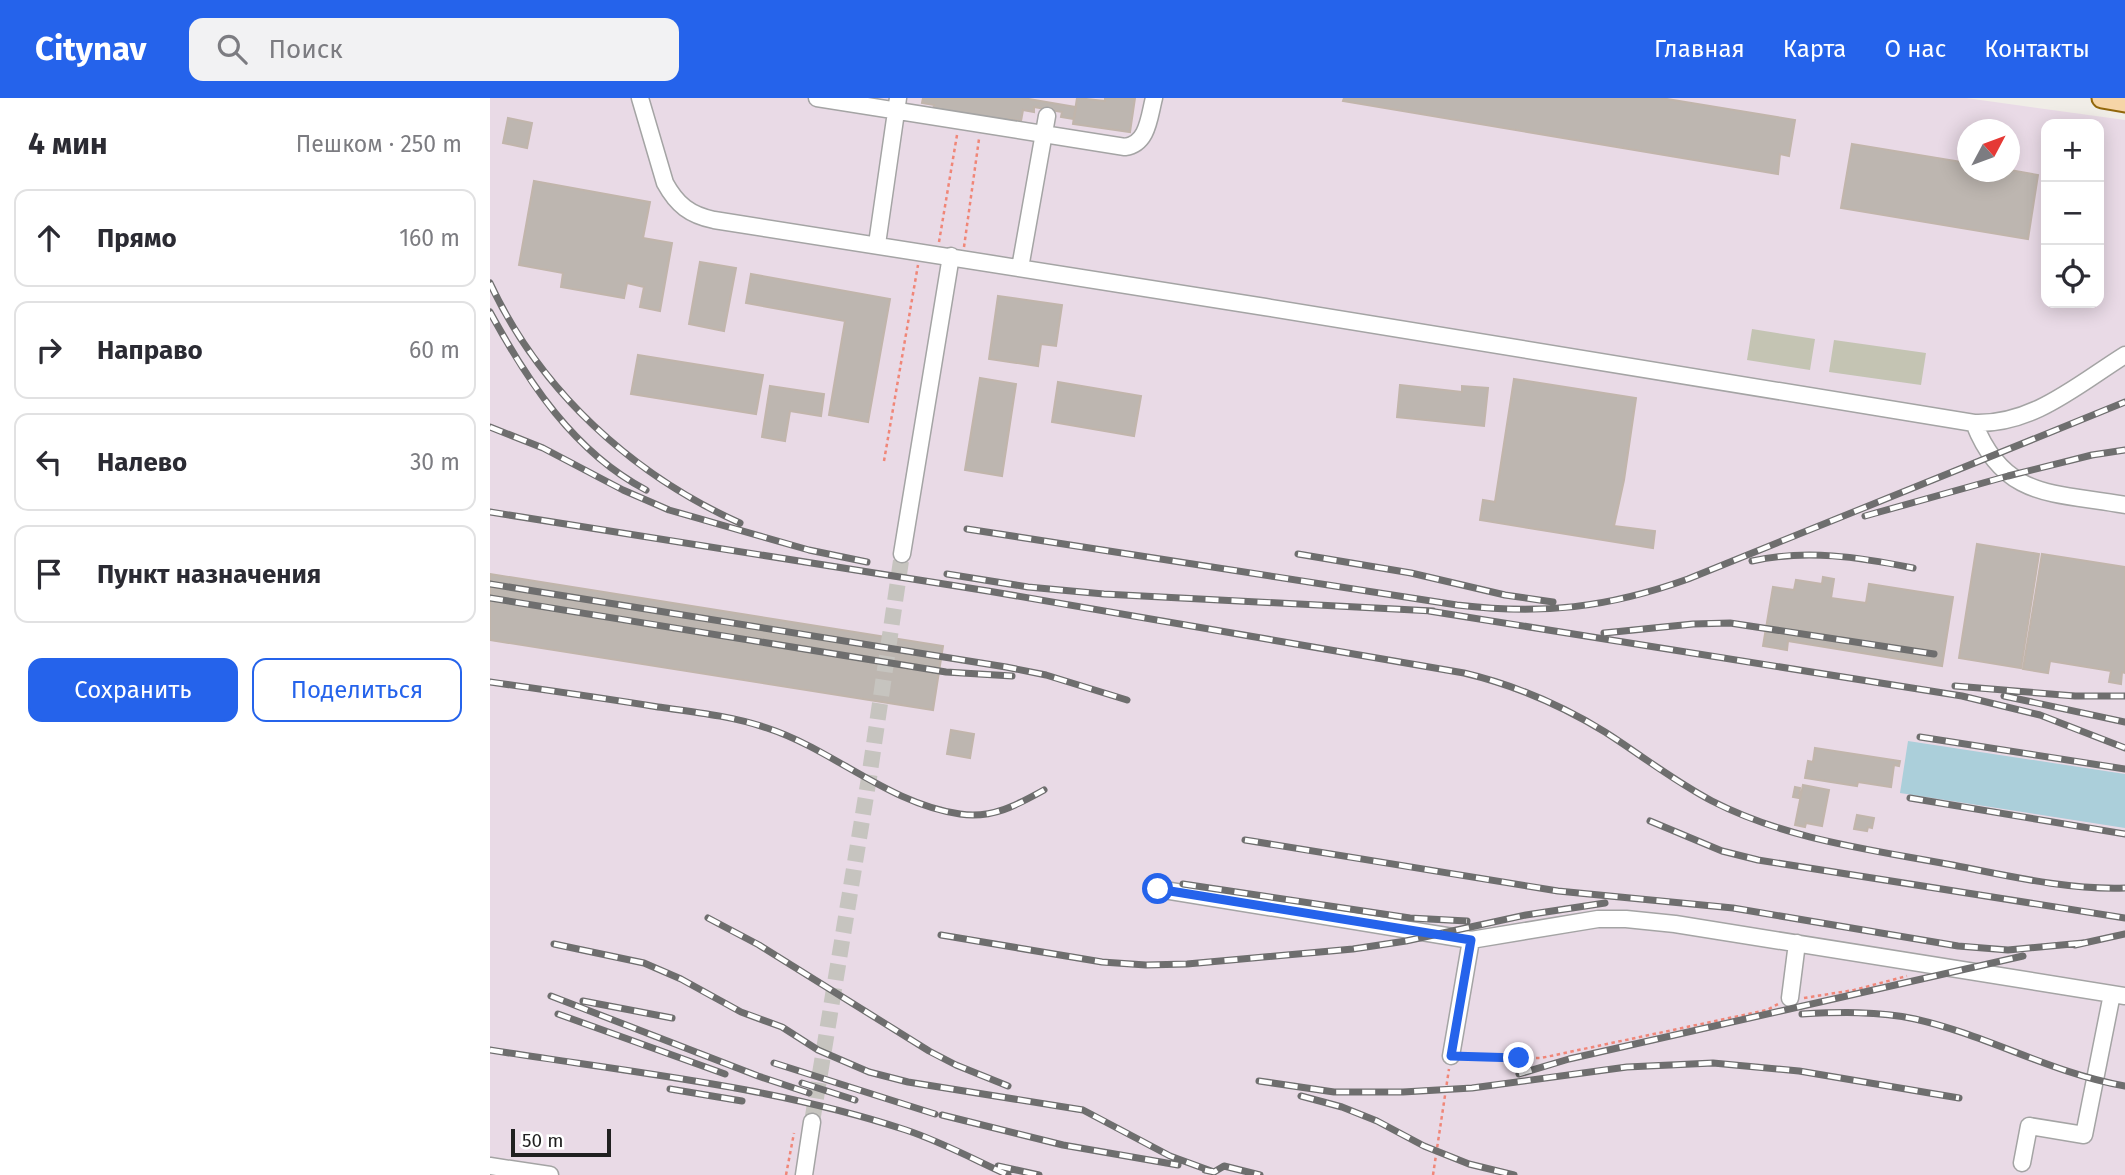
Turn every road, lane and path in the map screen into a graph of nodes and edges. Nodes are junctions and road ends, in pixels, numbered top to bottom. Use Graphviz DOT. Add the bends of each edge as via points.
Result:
graph roads {
  1 [pos="640,98"];
  2 [pos="817,98"];
  3 [pos="1154,98"];
  4 [pos="2102,98"];
  5 [pos="2125,102"];
  6 [pos="897,105"];
  7 [pos="1047,116"];
  8 [pos="1044,134"];
  9 [pos="877,244"];
  10 [pos="951,256"];
  11 [pos="918,265"];
  12 [pos="1020,268"];
  13 [pos="2125,355"];
  14 [pos="1974,423"];
  15 [pos="884,461"];
  16 [pos="2125,505"];
  17 [pos="902,554"];
  18 [pos="1158,889"];
  19 [pos="1471,940"];
  20 [pos="1797,943"];
  21 [pos="1916,974"];
  22 [pos="2118,995"];
  23 [pos="1790,998"];
  24 [pos="1451,1056"];
  25 [pos="812,1122"];
  26 [pos="792,1150"];
  27 [pos="2022,1163"];
  28 [pos="490,1166"];
  29 [pos="550,1175"];
  30 [pos="786,1175"];
  31 [pos="804,1175"];
  32 [pos="1433,1175"];
  1 -- 9 [label="lane" via="665,183 689,213"];
  2 -- 6 [label="lane"];
  3 -- 8 [label="lane" via="1142,139 1134,146"];
  4 -- 5 [label="main road"];
  6 -- 8 [label="lane"];
  6 -- 9 [label="lane"];
  7 -- 8 [label="lane"];
  8 -- 12 [label="lane"];
  9 -- 10 [label="lane"];
  10 -- 12 [label="lane"];
  10 -- 17 [label="lane"];
  11 -- 15 [label="path"];
  12 -- 14 [label="lane"];
  13 -- 14 [label="lane" via="2030,414 2002,423"];
  14 -- 16 [label="lane" via="1990,456 2018,482 2041,491"];
  18 -- 19 [label="lane"];
  19 -- 20 [label="lane" via="1613,918"];
  19 -- 24 [label="lane"];
  20 -- 22 [label="lane"];
  20 -- 23 [label="lane"];
  21 -- 23 [label="path" via="1831,995"];
  22 -- 27 [label="lane" via="2084,1135 2029,1126"];
  23 -- 24 [label="path" via="1767,1010 1541,1058"];
  24 -- 32 [label="path"];
  25 -- 31 [label="lane"];
  26 -- 30 [label="path"];
  28 -- 29 [label="lane"];
}
